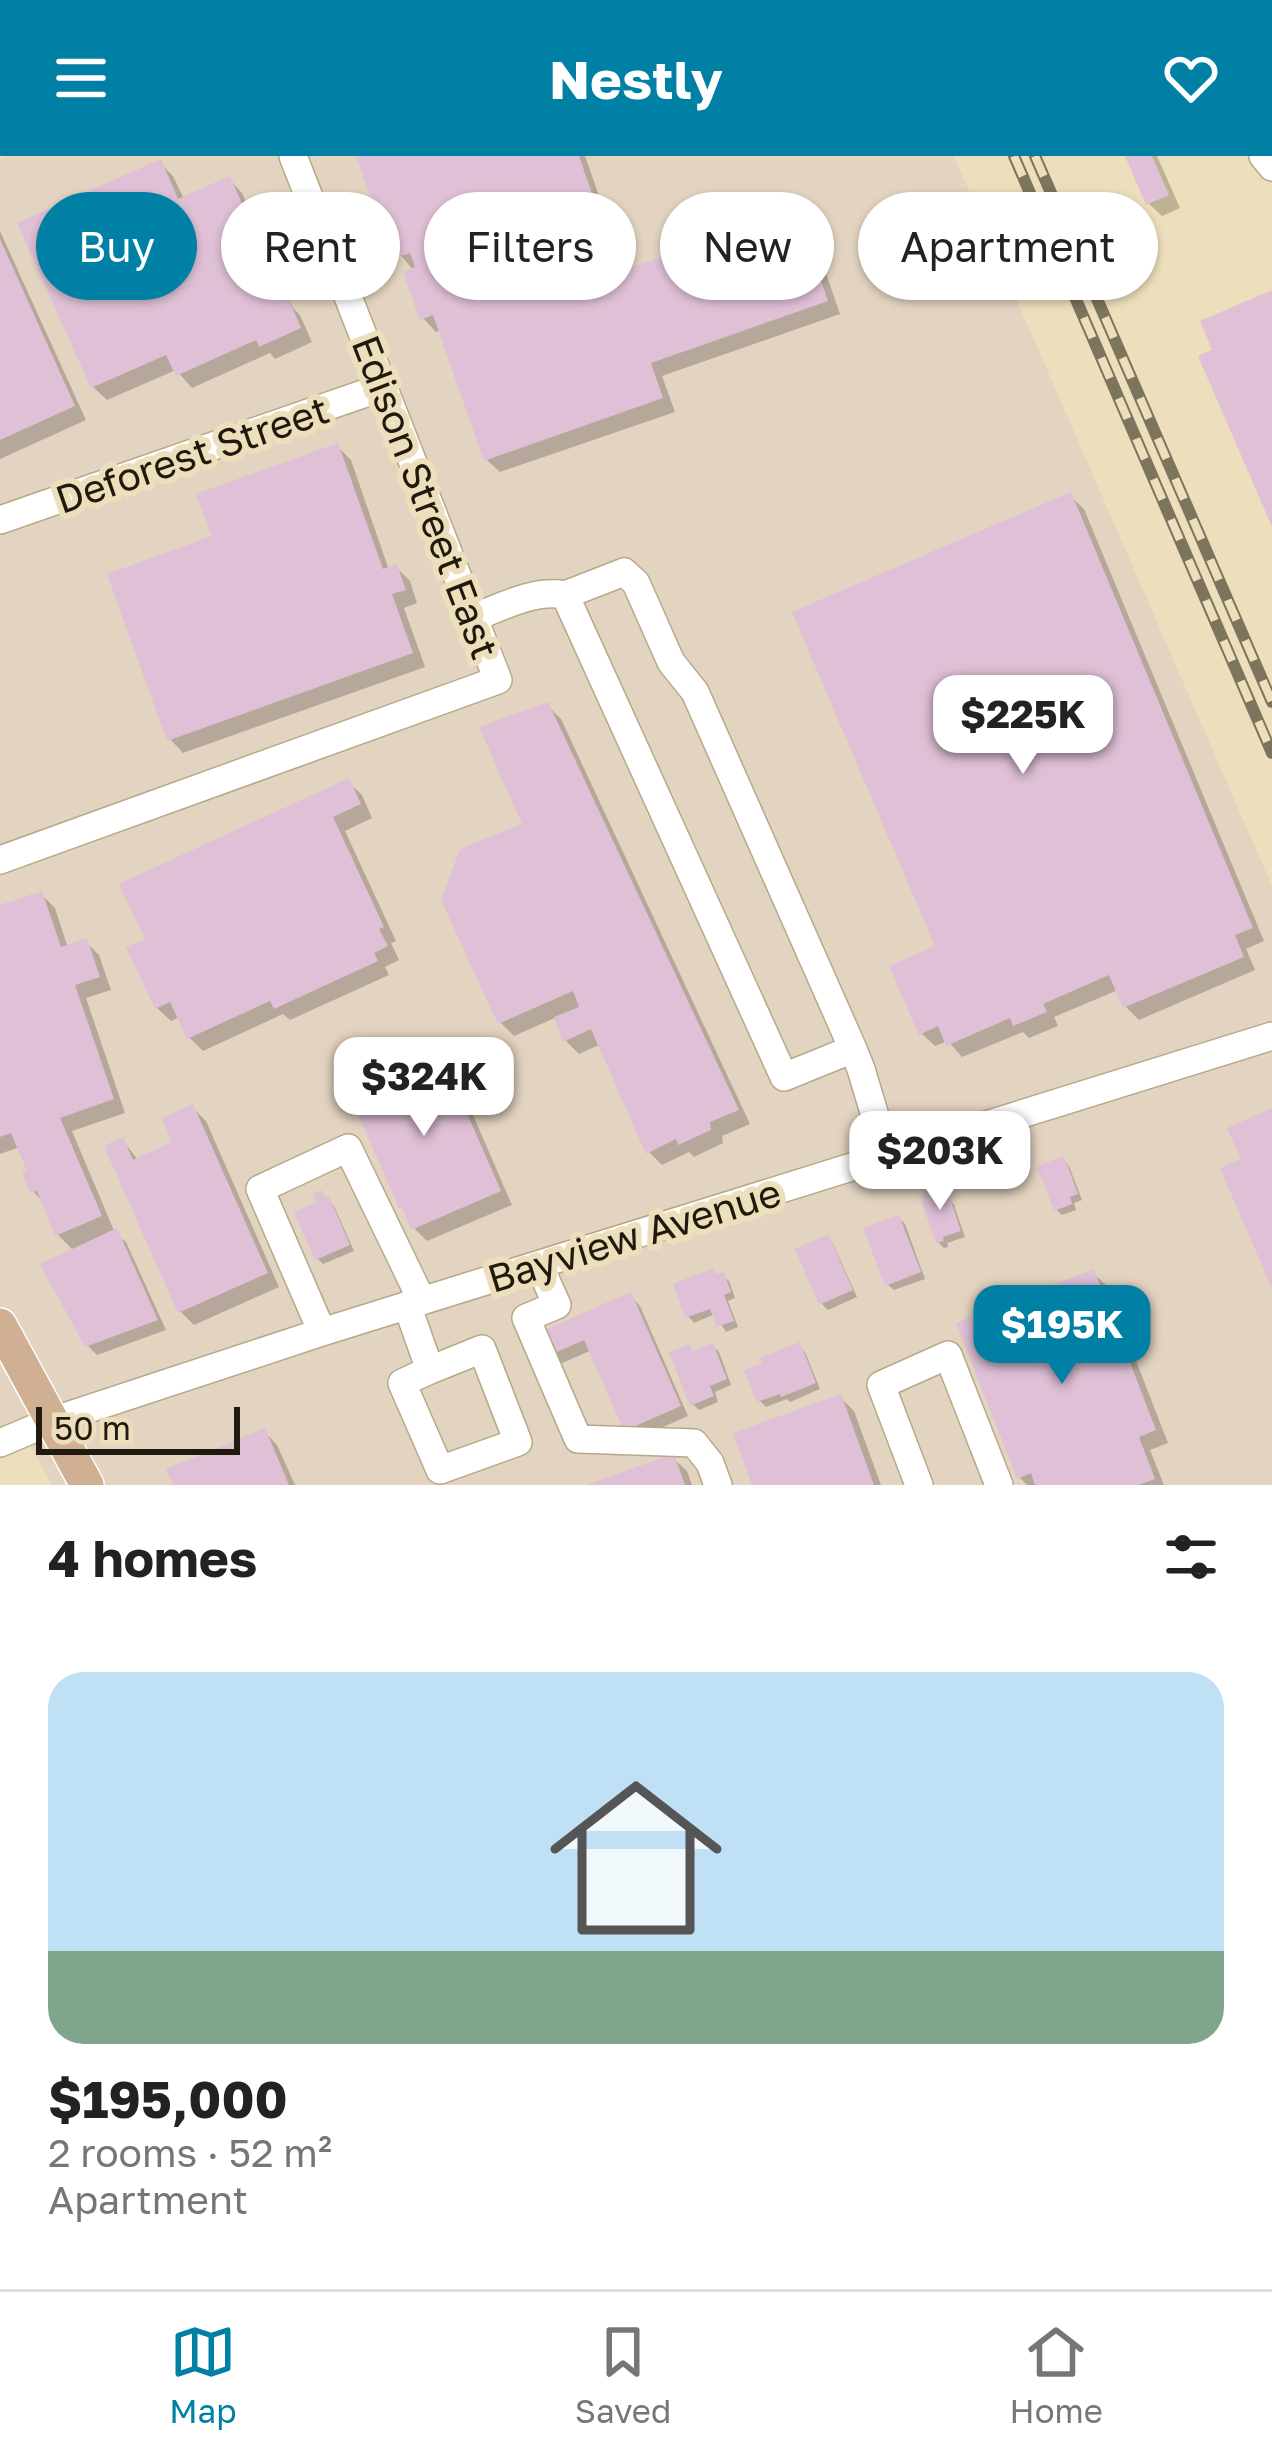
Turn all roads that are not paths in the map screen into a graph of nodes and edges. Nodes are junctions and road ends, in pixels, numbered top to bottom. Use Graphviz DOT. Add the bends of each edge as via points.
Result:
graph roads {
  1 [pos="292,156"];
  2 [pos="1263,156"];
  3 [pos="1272,167"];
  4 [pos="383,387"];
  5 [pos="0,520"];
  6 [pos="566,595"];
  7 [pos="473,618"];
  8 [pos="0,860"];
  9 [pos="1272,1036"];
  10 [pos="853,1049"];
  11 [pos="887,1156"];
  12 [pos="538,1265"];
  13 [pos="414,1303"];
  14 [pos="0,1325"];
  15 [pos="322,1332"];
  16 [pos="430,1370"];
  17 [pos="52,1421"];
  18 [pos="0,1443"];
  19 [pos="87,1485"];
  20 [pos="718,1485"];
  21 [pos="919,1485"];
  22 [pos="999,1485"];
  1 -- 4 [label="street, Edison Street East"];
  2 -- 3 [label="street"];
  4 -- 5 [label="street, Deforest Street"];
  4 -- 7 [label="street, Edison Street East"];
  6 -- 7 [label="street" via="520,600"];
  6 -- 10 [label="street" via="624,572 635,583 671,662 695,692"];
  6 -- 10 [label="street" via="784,1077"];
  7 -- 8 [label="street, Edison Street East" via="497,680"];
  9 -- 11 [label="street, Bayview Avenue"];
  10 -- 11 [label="street"];
  11 -- 12 [label="street, Bayview Avenue"];
  12 -- 13 [label="street, Bayview Avenue"];
  12 -- 20 [label="street" via="557,1305 526,1318 578,1439 694,1443"];
  13 -- 15 [label="street, Bayview Avenue"];
  13 -- 15 [label="street" via="348,1148 260,1189"];
  13 -- 16 [label="street"];
  14 -- 17 [label="main road"];
  15 -- 17 [label="street, Bayview Avenue"];
  16 -- 16 [label="street" via="402,1383 440,1470 518,1442 482,1349"];
  17 -- 18 [label="street, Bayview Avenue"];
  17 -- 19 [label="main road"];
  21 -- 22 [label="street" via="881,1385 948,1354"];
}
